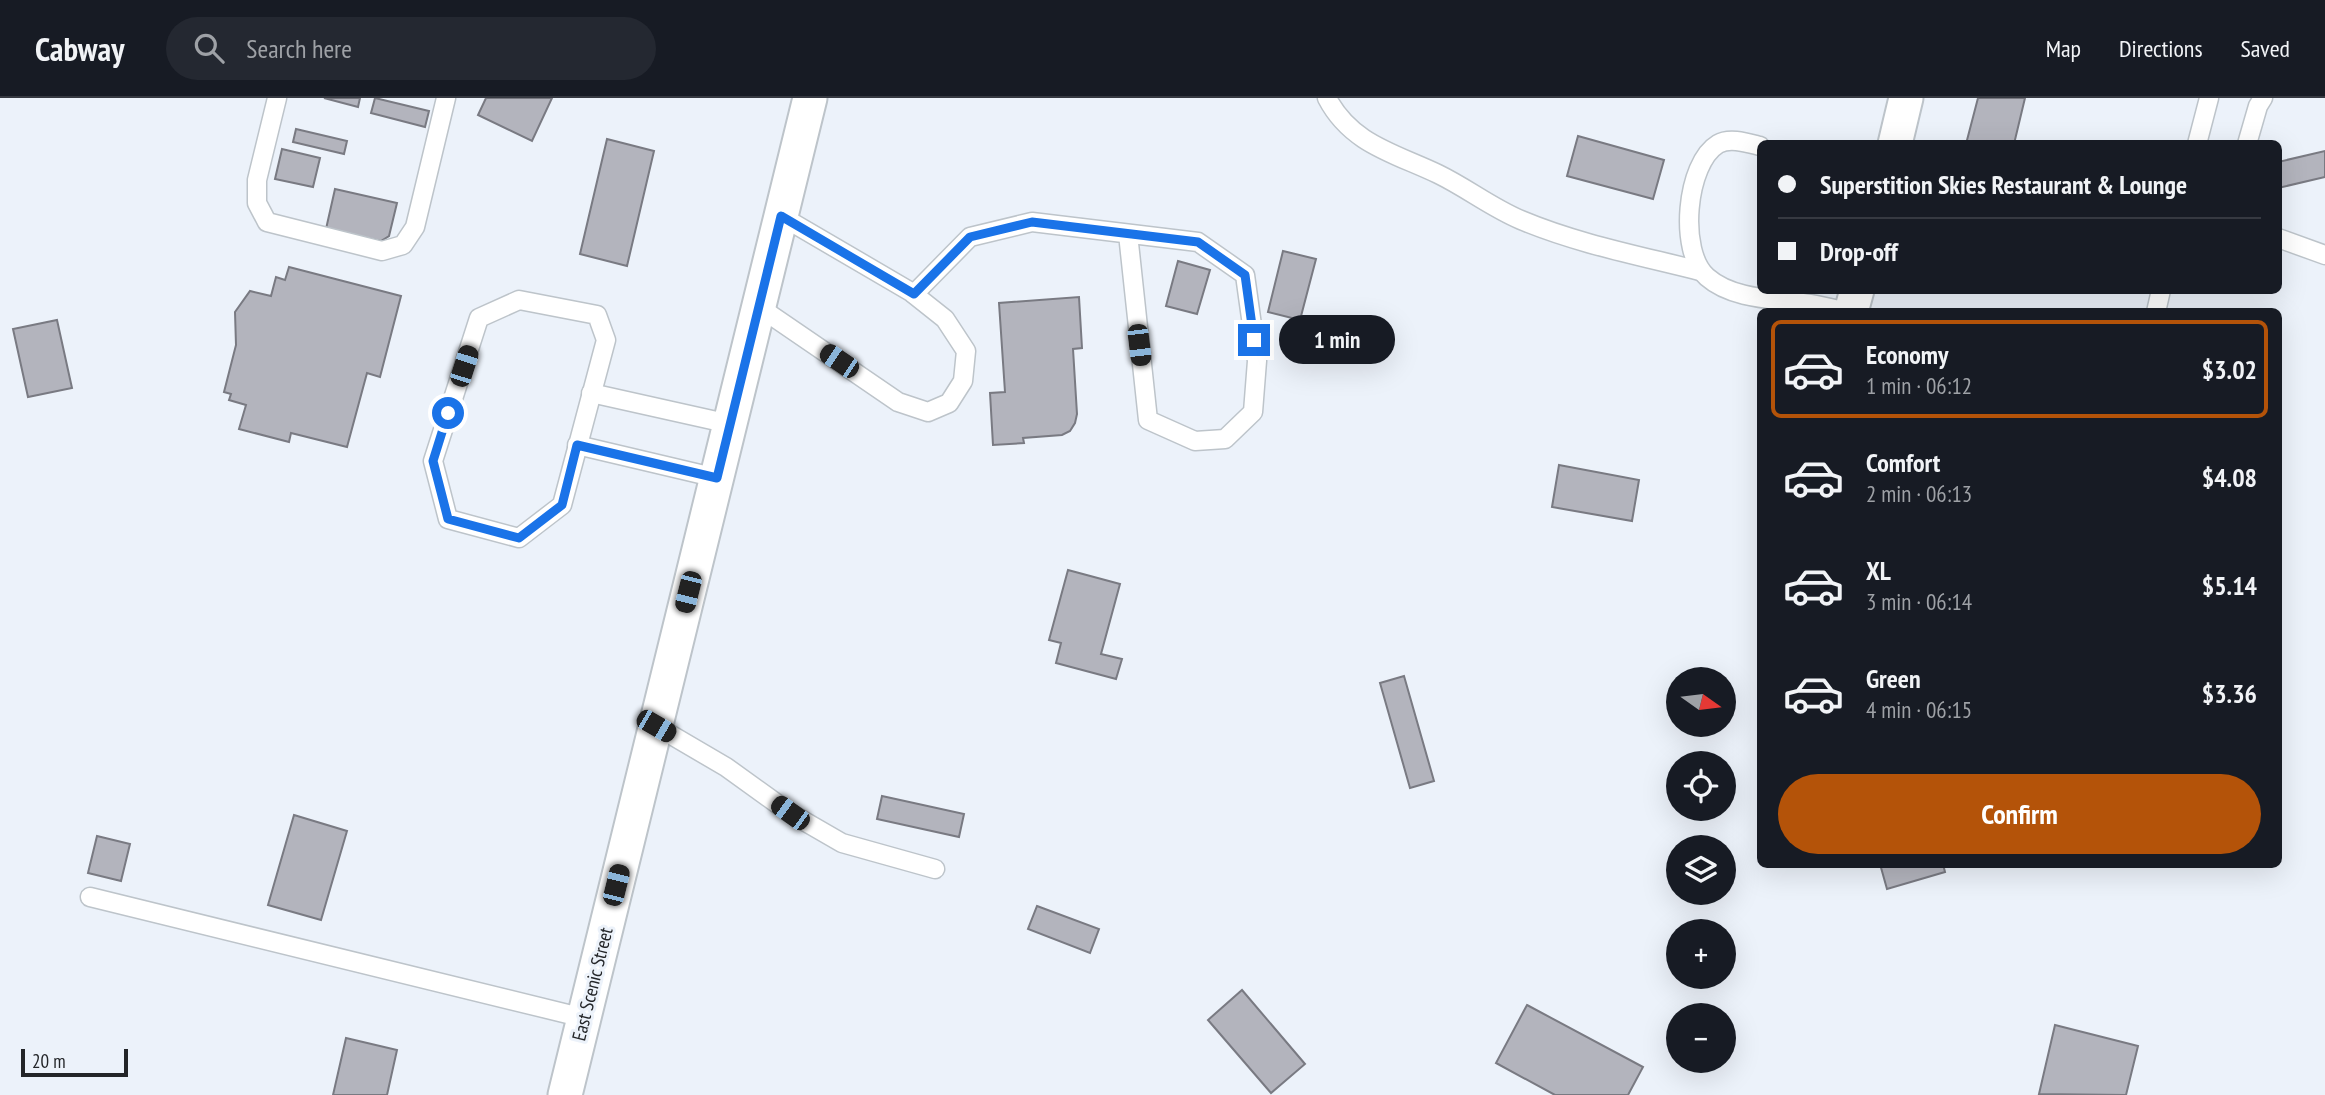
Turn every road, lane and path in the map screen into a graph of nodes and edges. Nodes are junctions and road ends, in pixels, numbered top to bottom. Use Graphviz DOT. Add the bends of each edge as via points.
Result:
graph roads {
  1 [pos="276,98"];
  2 [pos="446,98"];
  3 [pos="810,98"];
  4 [pos="1327,98"];
  5 [pos="1906,98"];
  6 [pos="2209,98"];
  7 [pos="2263,98"];
  8 [pos="1896,140"];
  9 [pos="2198,140"];
  10 [pos="2248,140"];
  11 [pos="1757,144"];
  12 [pos="781,216"];
  13 [pos="1128,234"];
  14 [pos="2282,240"];
  15 [pos="2325,255"];
  16 [pos="1700,271"];
  17 [pos="914,294"];
  18 [pos="759,307"];
  19 [pos="1825,308"];
  20 [pos="591,393"];
  21 [pos="730,424"];
  22 [pos="577,445"];
  23 [pos="717,478"];
  24 [pos="656,726"];
  25 [pos="935,869"];
  26 [pos="90,897"];
  27 [pos="583,1018"];
  28 [pos="565,1095"];
  1 -- 2 [label="lane" via="257,180 257,203 267,222 382,251 403,246 415,227"];
  3 -- 12 [label="street, East Scenic Street"];
  4 -- 16 [label="lane" via="1345,125 1369,144 1454,182 1522,220"];
  5 -- 8 [label="street"];
  6 -- 9 [label="lane"];
  7 -- 10 [label="lane"];
  11 -- 16 [label="lane" via="1721,142 1703,163 1689,209"];
  12 -- 17 [label="lane"];
  12 -- 18 [label="street, East Scenic Street"];
  13 -- 13 [label="lane" via="1198,242 1245,275 1257,361 1253,412 1226,439 1195,441 1148,420"];
  13 -- 17 [label="lane" via="1032,222 970,237"];
  14 -- 15 [label="lane"];
  16 -- 19 [label="lane" via="1728,289"];
  17 -- 18 [label="lane" via="946,319 966,351 963,381 949,403 928,412 898,402"];
  18 -- 21 [label="street, East Scenic Street"];
  20 -- 21 [label="lane"];
  20 -- 22 [label="lane"];
  20 -- 22 [label="lane" via="606,340 597,315 519,300 480,318 433,461 448,519 519,538 562,505"];
  21 -- 23 [label="street, East Scenic Street"];
  22 -- 23 [label="lane"];
  23 -- 24 [label="street, East Scenic Street"];
  24 -- 25 [label="lane" via="842,843"];
  24 -- 27 [label="street, East Scenic Street"];
  26 -- 27 [label="lane"];
  27 -- 28 [label="street, East Scenic Street"];
}
